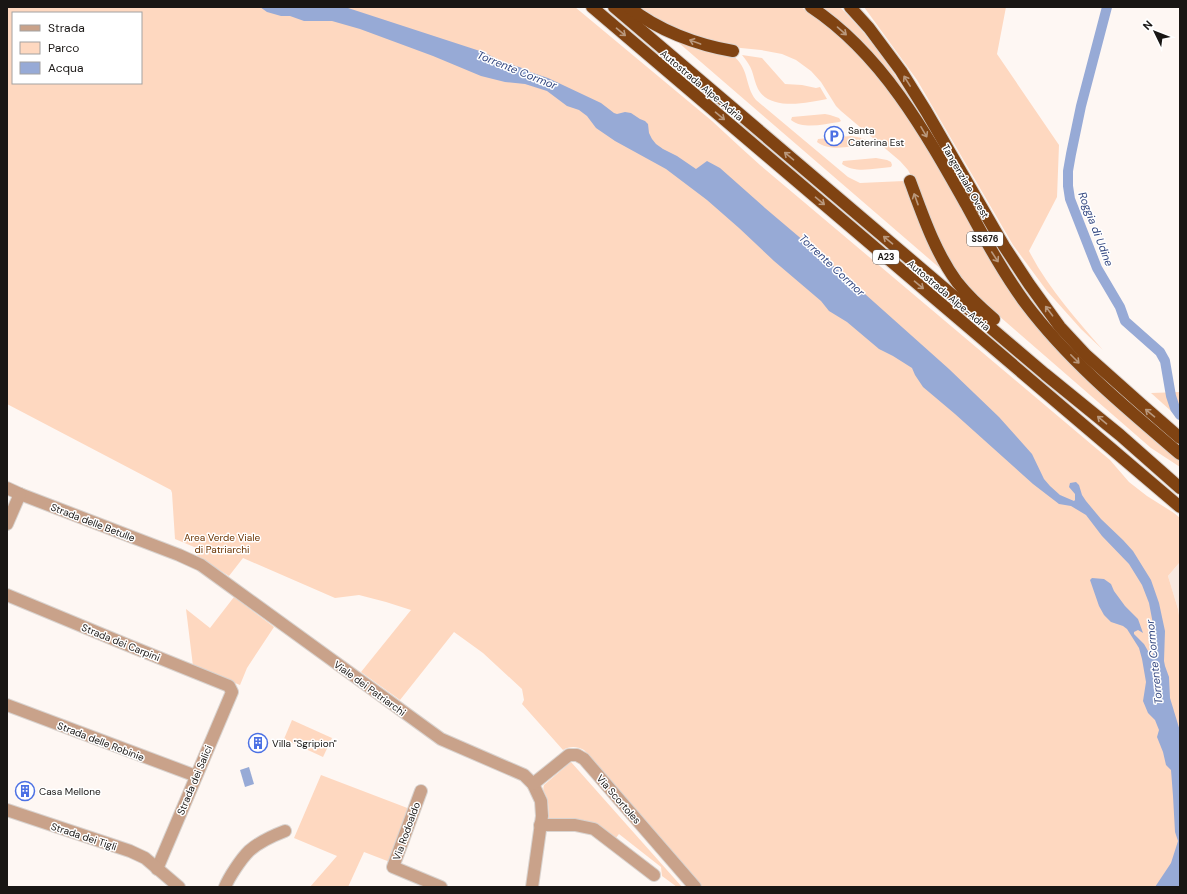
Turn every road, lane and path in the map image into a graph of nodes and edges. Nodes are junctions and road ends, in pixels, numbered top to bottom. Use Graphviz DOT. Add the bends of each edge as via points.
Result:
graph roads {
  1 [pos="592,7"];
  2 [pos="614,7"];
  3 [pos="629,7"];
  4 [pos="811,7"];
  5 [pos="850,7"];
  6 [pos="733,51"];
  7 [pos="910,181"];
  8 [pos="1045,374"];
  9 [pos="1180,438"];
  10 [pos="1180,454"];
  11 [pos="7,488"];
  12 [pos="1180,488"];
  13 [pos="20,494"];
  14 [pos="1180,508"];
  15 [pos="7,524"];
  16 [pos="179,555"];
  17 [pos="7,595"];
  18 [pos="232,692"];
  19 [pos="7,705"];
  20 [pos="196,776"];
  21 [pos="534,784"];
  22 [pos="421,791"];
  23 [pos="7,810"];
  24 [pos="540,825"];
  25 [pos="284,831"];
  26 [pos="157,869"];
  27 [pos="654,875"];
  28 [pos="179,887"];
  29 [pos="225,887"];
  30 [pos="441,887"];
  31 [pos="532,887"];
  32 [pos="695,887"];
  1 -- 14 [label="highway, Autostrada Alpe-Adria / A23, one-way"];
  8 -- 2 [label="highway, Autostrada Alpe-Adria / A23, one-way"];
  6 -- 3 [label="highway, one-way" via="689,40 650,22"];
  4 -- 10 [label="highway, Tangenziale Ovest / SS676, one-way" via="845,34 867,56 912,113 992,252 1026,304 1061,345 1101,384"];
  9 -- 5 [label="highway, Tangenziale Ovest / SS676, one-way" via="1086,355 1060,326 1004,246 901,71"];
  8 -- 7 [label="highway, one-way" via="1025,346 970,298 957,282 931,235"];
  12 -- 8 [label="highway, Autostrada Alpe-Adria / A23, one-way"];
  11 -- 13 [label="street, Strada delle Betulle"];
  13 -- 15 [label="street"];
  13 -- 16 [label="street, Strada delle Betulle"];
  16 -- 21 [label="street, Viale dei Patriarchi" via="201,565 441,739 524,775"];
  17 -- 18 [label="street, Strada dei Carpini" via="229,686"];
  18 -- 20 [label="street, Strada dei Salici"];
  19 -- 20 [label="street, Strada delle Robinie"];
  20 -- 26 [label="street, Strada dei Salici"];
  21 -- 24 [label="street" via="541,801"];
  21 -- 32 [label="street, Via Scortoles" via="569,755 577,755 584,759"];
  22 -- 30 [label="street, Via Rodoaldo" via="393,867"];
  23 -- 26 [label="street, Strada dei Tigli" via="130,851"];
  24 -- 27 [label="street" via="575,824 594,829"];
  24 -- 31 [label="street"];
  25 -- 29 [label="street" via="249,851 229,877"];
  26 -- 28 [label="street"];
}
